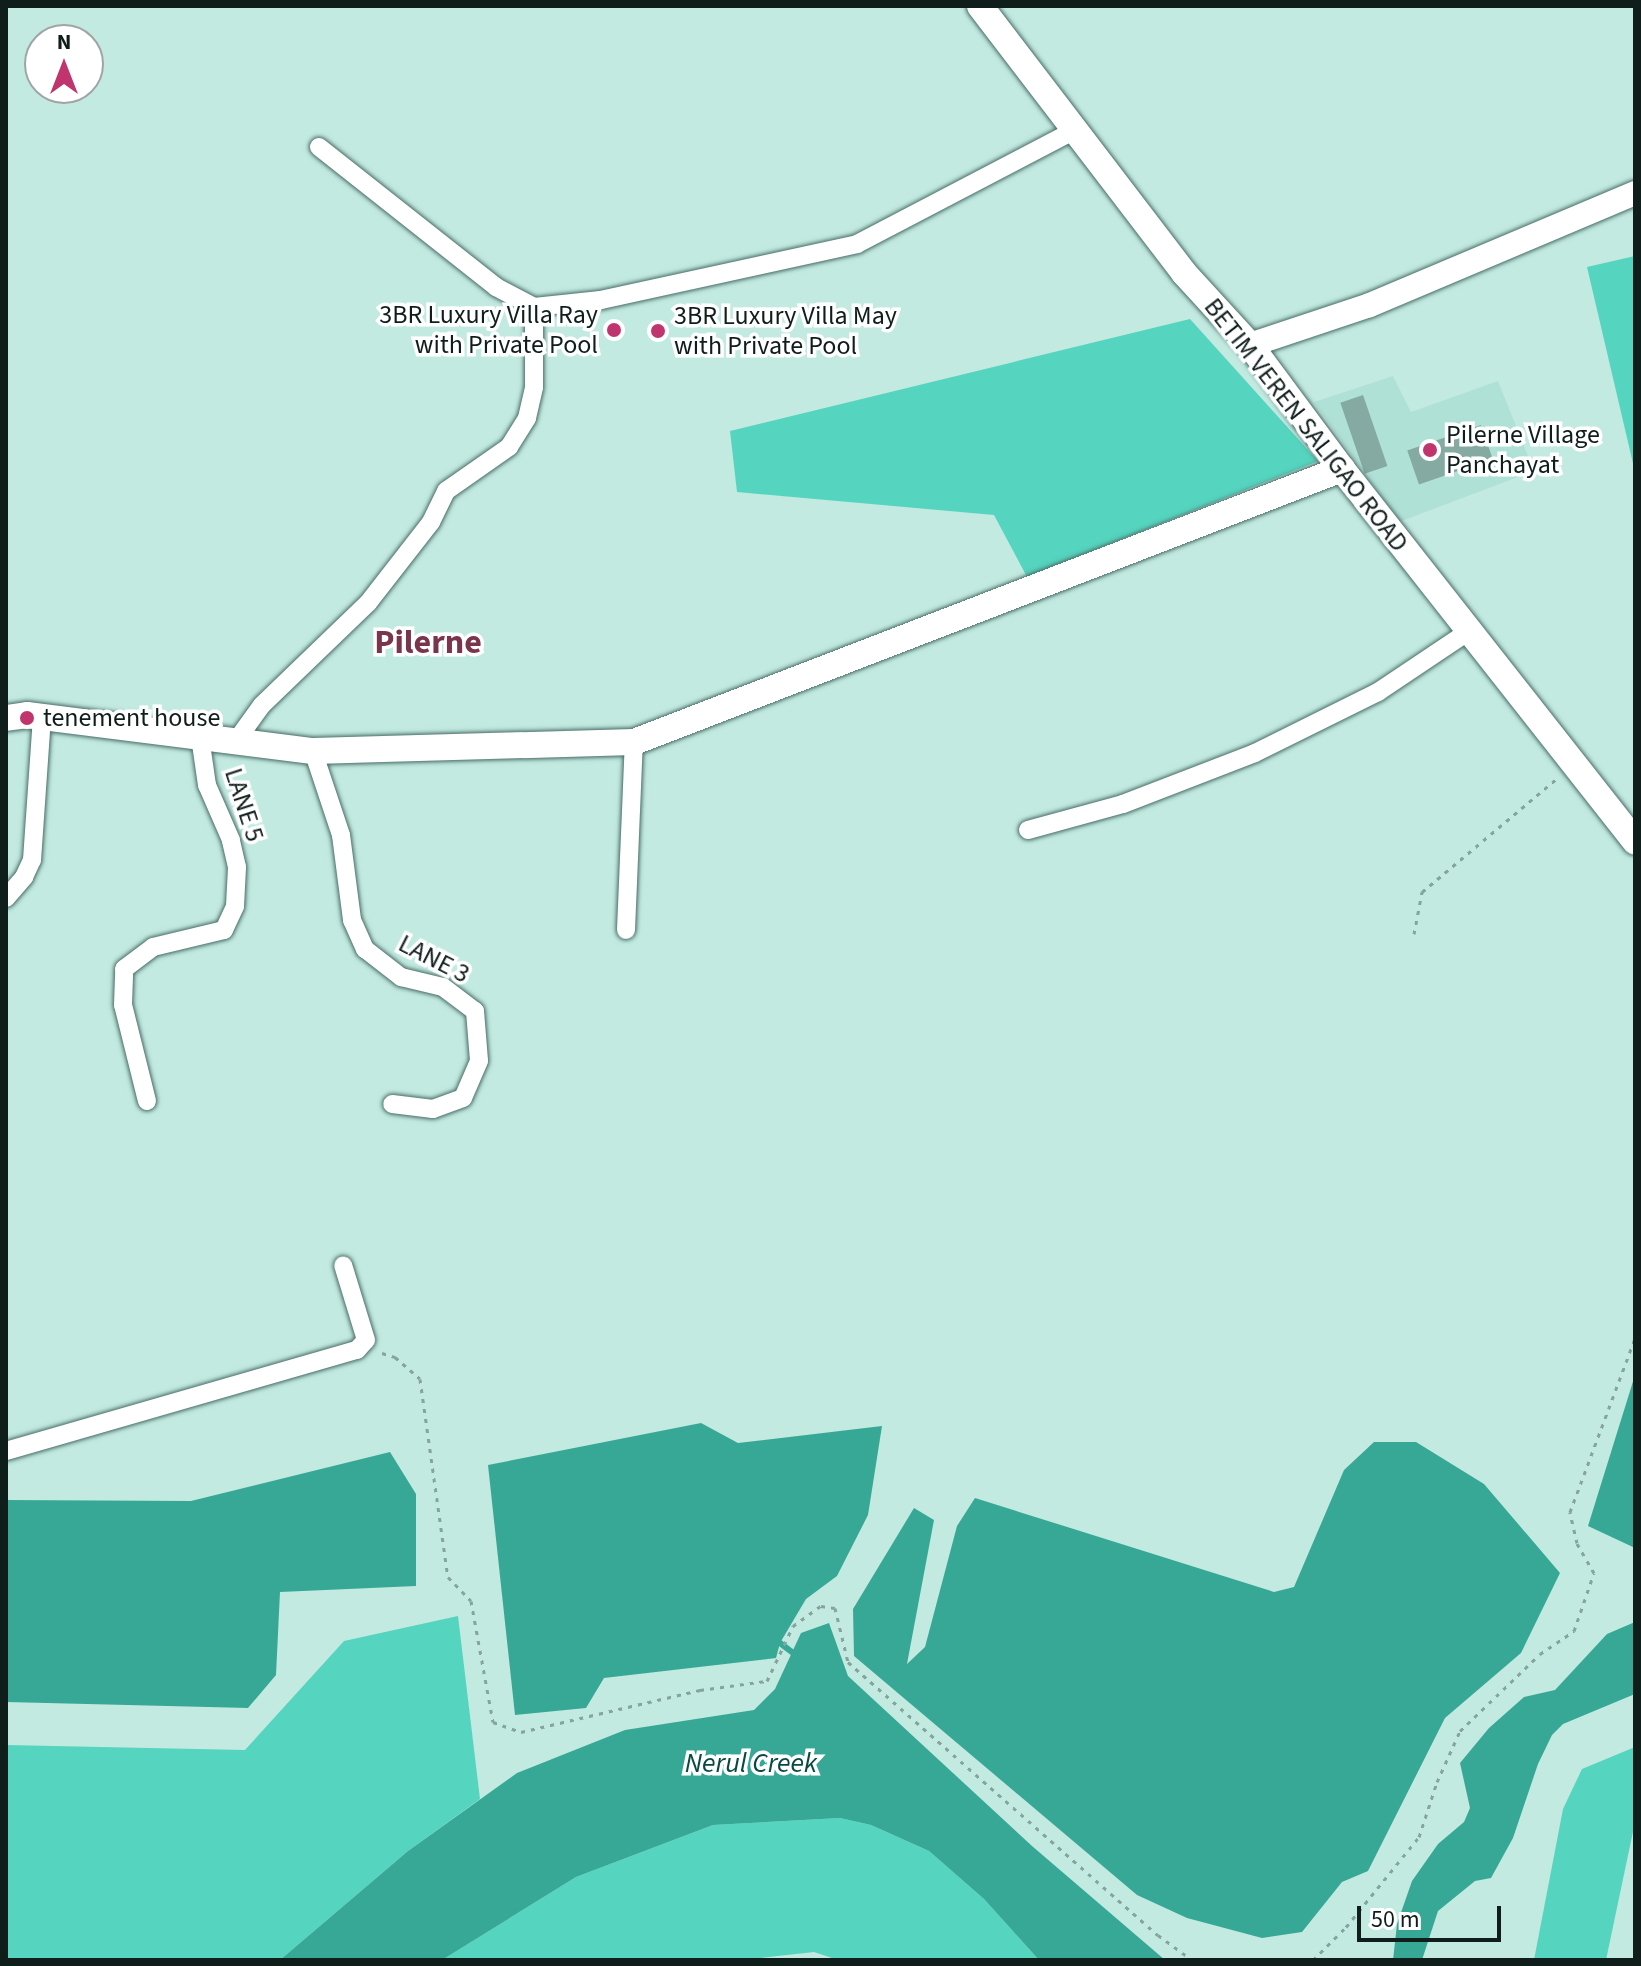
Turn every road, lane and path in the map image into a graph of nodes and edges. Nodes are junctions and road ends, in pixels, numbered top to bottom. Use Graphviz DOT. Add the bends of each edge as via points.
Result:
graph roads {
  1 [pos="980,6"];
  2 [pos="1075,130"];
  3 [pos="319,147"];
  4 [pos="1635,193"];
  5 [pos="534,307"];
  6 [pos="1250,345"];
  7 [pos="1342,469"];
  8 [pos="1469,631"];
  9 [pos="42,717"];
  10 [pos="6,718"];
  11 [pos="200,737"];
  12 [pos="236,741"];
  13 [pos="634,742"];
  14 [pos="313,751"];
  15 [pos="1574,764"];
  16 [pos="1028,830"];
  17 [pos="1635,841"];
  18 [pos="6,898"];
  19 [pos="626,930"];
  20 [pos="1414,934"];
  21 [pos="147,1101"];
  22 [pos="392,1104"];
  23 [pos="343,1265"];
  24 [pos="1635,1338"];
  25 [pos="364,1346"];
  26 [pos="6,1451"];
  27 [pos="1192,1960"];
  28 [pos="1313,1960"];
  1 -- 2 [label="main road, BETIM VEREN SALIGAO ROAD"];
  2 -- 5 [label="street" via="857,244 601,300"];
  2 -- 6 [label="main road, BETIM VEREN SALIGAO ROAD" via="1184,273"];
  3 -- 5 [label="street" via="496,287"];
  4 -- 6 [label="street" via="1370,305"];
  5 -- 12 [label="street" via="534,387 527,418 509,447 446,491 431,522 368,603 262,705"];
  6 -- 7 [label="main road, BETIM VEREN SALIGAO ROAD"];
  7 -- 8 [label="main road, BETIM VEREN SALIGAO ROAD"];
  7 -- 13 [label="main road"];
  8 -- 15 [label="main road, BETIM VEREN SALIGAO ROAD"];
  8 -- 16 [label="street" via="1378,692 1255,753 1123,804"];
  9 -- 10 [label="main road"];
  9 -- 11 [label="main road"];
  9 -- 18 [label="street" via="34,851 24,877"];
  11 -- 12 [label="main road"];
  11 -- 21 [label="street, LANE 5" via="207,785 237,867 235,906 224,930 153,947 124,969 123,1005"];
  12 -- 14 [label="main road"];
  13 -- 14 [label="main road"];
  13 -- 19 [label="street"];
  14 -- 22 [label="street, LANE 3" via="341,835 352,920 365,949 401,977 443,987 475,1011 479,1061 463,1098 433,1109"];
  15 -- 17 [label="main road, BETIM VEREN SALIGAO ROAD"];
  15 -- 20 [label="path" via="1422,892"];
  23 -- 25 [label="street"];
  24 -- 28 [label="path" via="1570,1512 1577,1543 1594,1573 1574,1631 1540,1654 1460,1731 1419,1837"];
  25 -- 26 [label="street"];
  25 -- 27 [label="path" via="395,1357 420,1379 448,1577 471,1601 493,1722 521,1732 700,1690 767,1681 793,1626 821,1606 835,1608 848,1662"];
}
